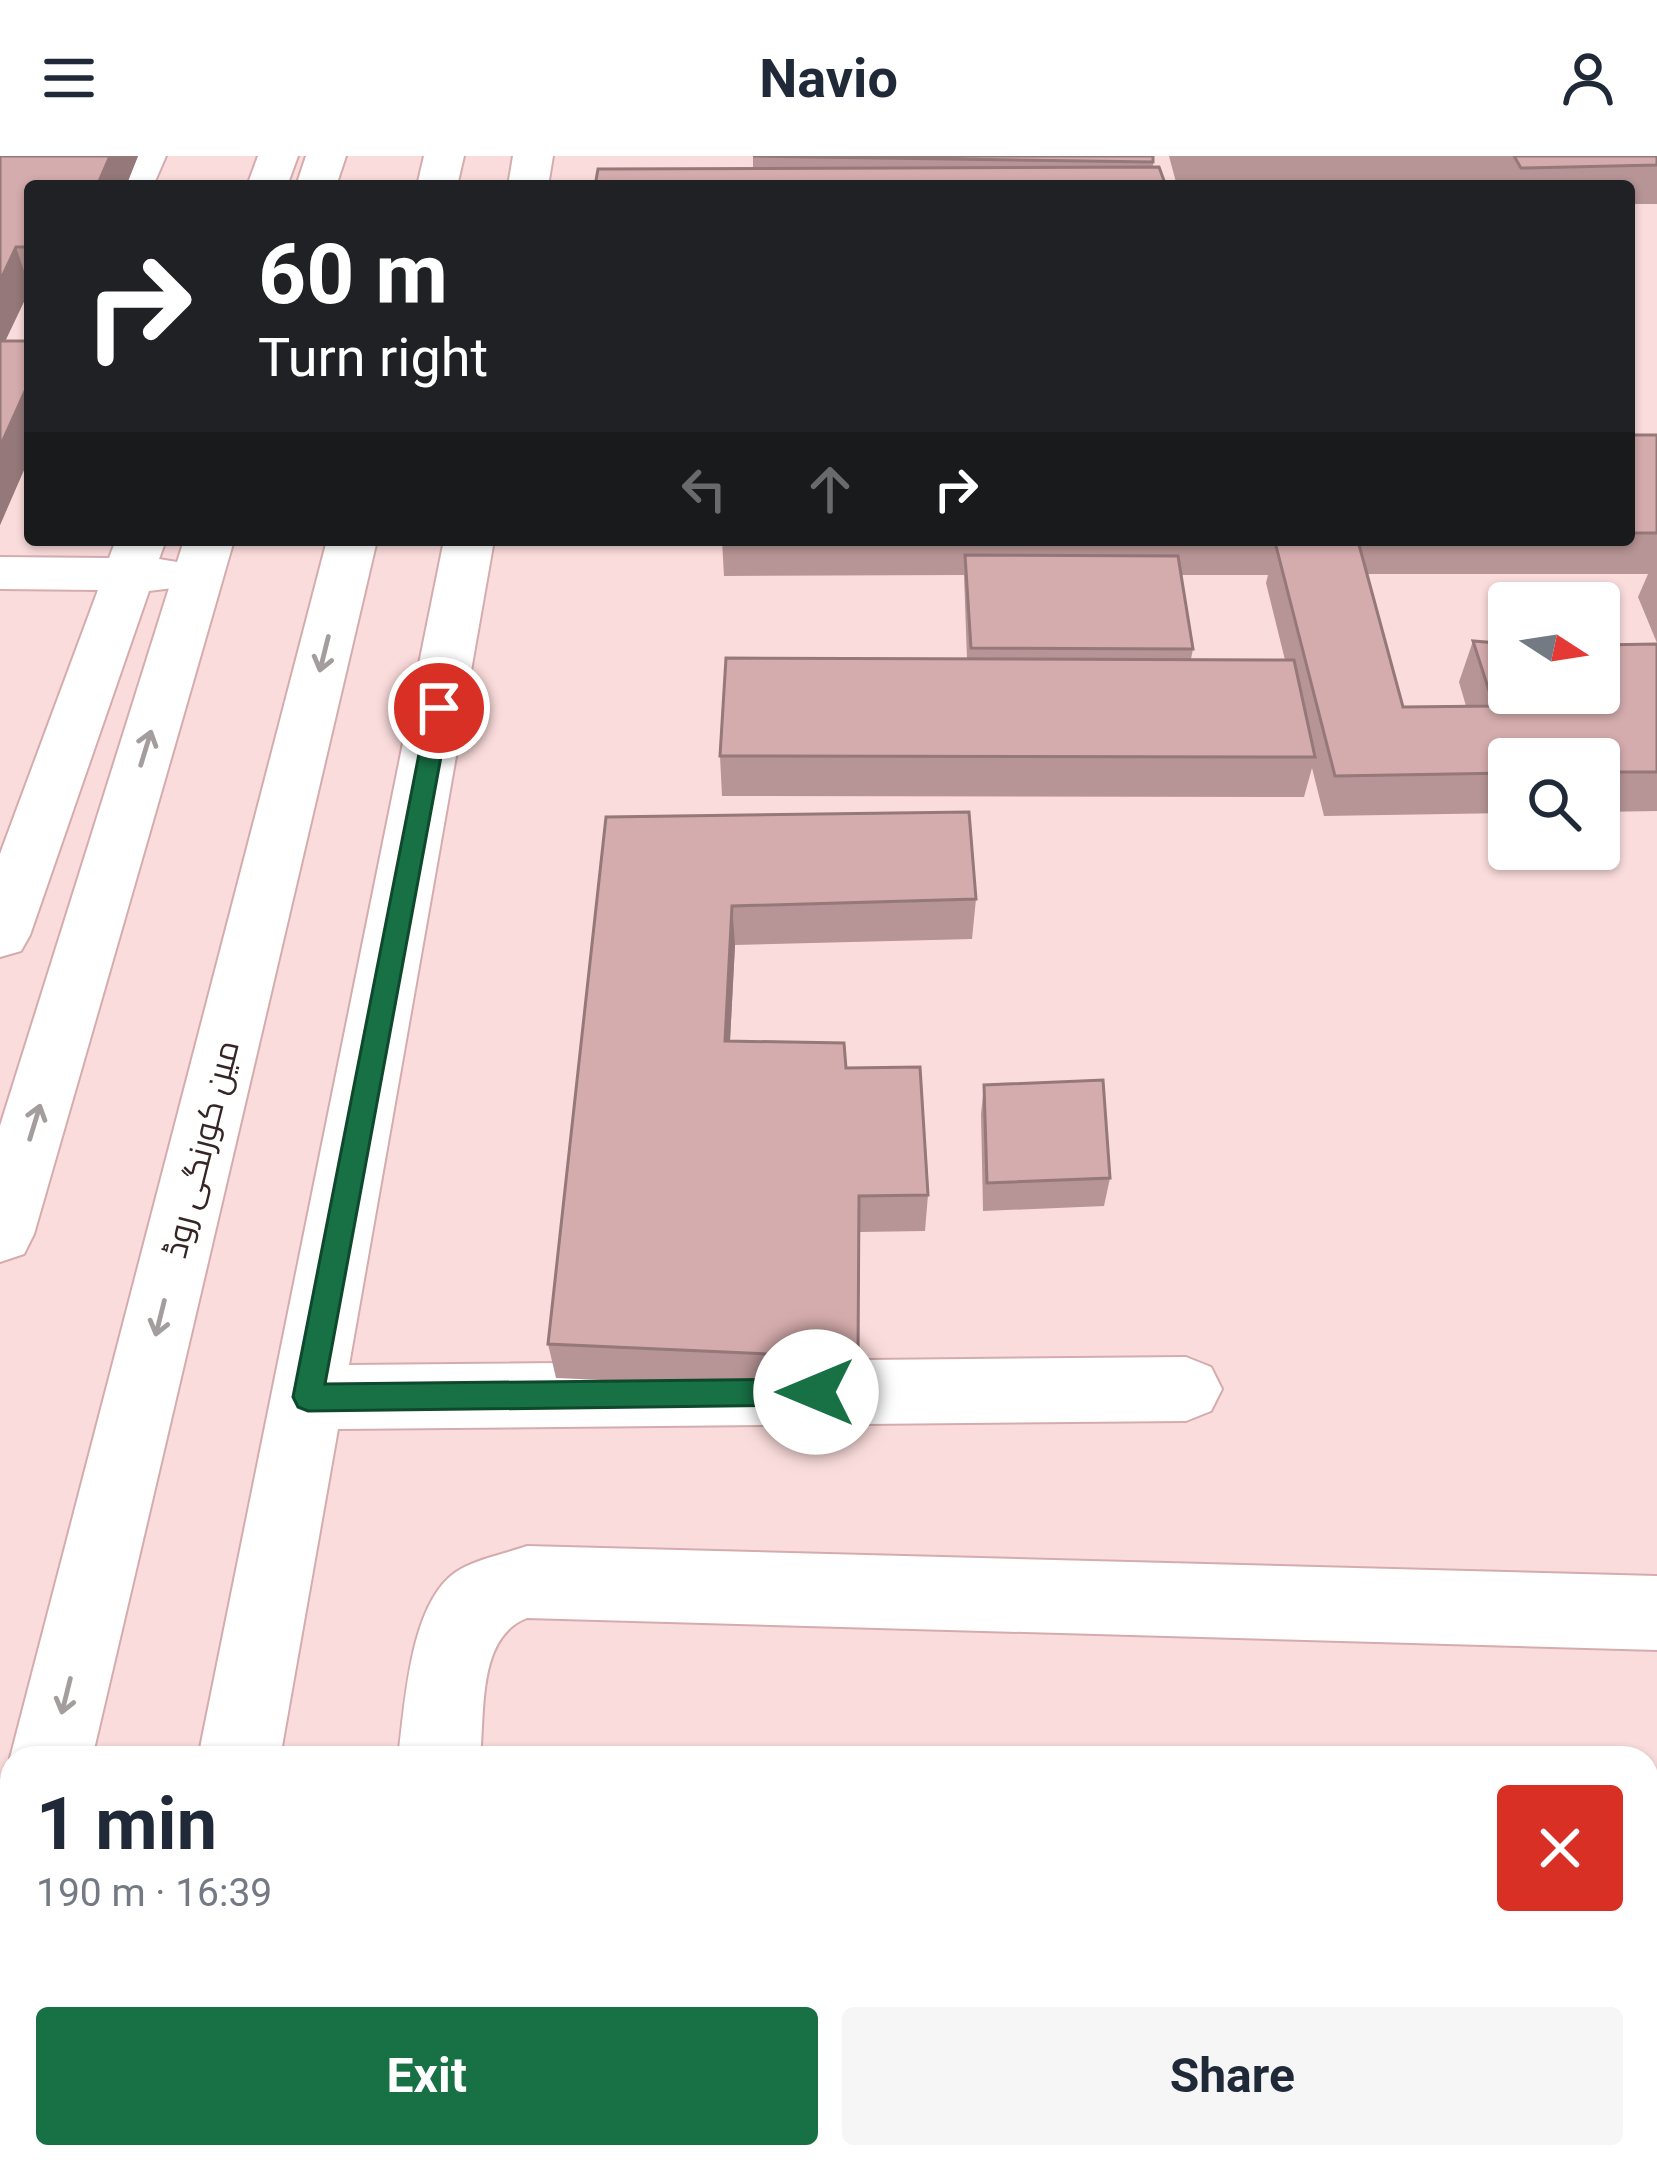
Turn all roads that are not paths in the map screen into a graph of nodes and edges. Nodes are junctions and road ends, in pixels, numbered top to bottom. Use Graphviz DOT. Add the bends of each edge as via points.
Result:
graph roads {
  1 [pos="351,546"];
  2 [pos="468,546"];
  3 [pos="135,557"];
  4 [pos="203,558"];
  5 [pos="0,573"];
  6 [pos="0,935"];
  7 [pos="0,1234"];
  8 [pos="1186,1389"];
  9 [pos="308,1397"];
  10 [pos="1657,1613"];
  11 [pos="54,1746"];
  12 [pos="241,1746"];
  13 [pos="441,1746"];
  1 -- 11 [label="main road, مین کورنگی روڈ, one-way"];
  2 -- 9 [label="main road"];
  3 -- 4 [label="main road"];
  3 -- 5 [label="main road"];
  3 -- 6 [label="main road"];
  7 -- 4 [label="main road, one-way"];
  8 -- 9 [label="main road"];
  9 -- 12 [label="main road"];
  10 -- 13 [label="main road" via="527,1582 481,1599 453,1642"];
}
